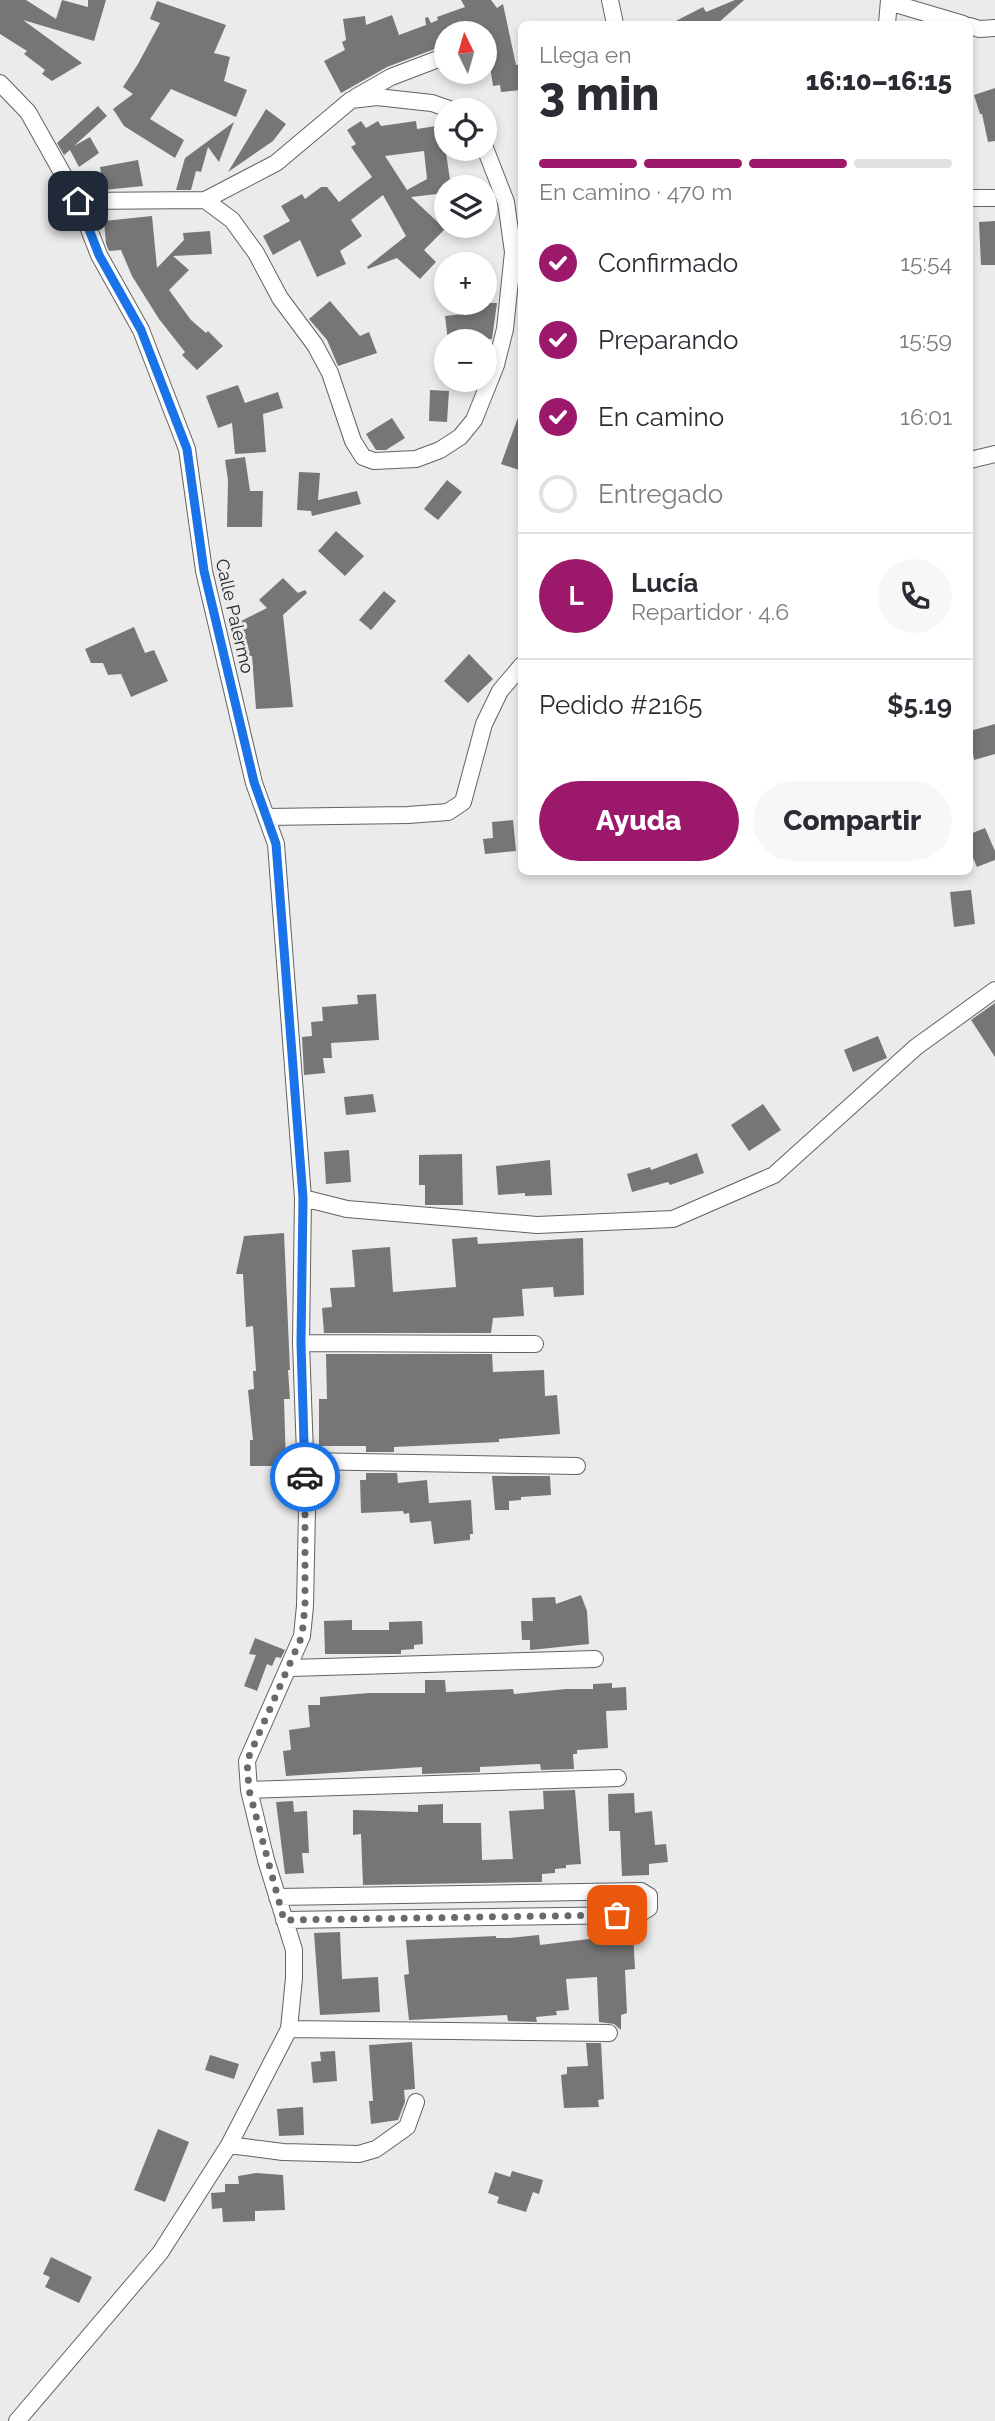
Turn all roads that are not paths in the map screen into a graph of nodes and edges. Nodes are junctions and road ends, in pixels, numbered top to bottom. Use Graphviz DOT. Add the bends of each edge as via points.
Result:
graph roads {
  1 [pos="610,0"];
  2 [pos="889,1"];
  3 [pos="614,21"];
  4 [pos="887,21"];
  5 [pos="953,21"];
  6 [pos="973,26"];
  7 [pos="995,28"];
  8 [pos="434,61"];
  9 [pos="0,83"];
  10 [pos="351,100"];
  11 [pos="434,104"];
  12 [pos="490,161"];
  13 [pos="973,198"];
  14 [pos="995,198"];
  15 [pos="205,200"];
  16 [pos="78,201"];
  17 [pos="995,454"];
  18 [pos="973,459"];
  19 [pos="518,670"];
  20 [pos="266,817"];
  21 [pos="995,990"];
  22 [pos="303,1198"];
  23 [pos="301,1343"];
  24 [pos="535,1344"];
  25 [pos="304,1461"];
  26 [pos="577,1466"];
  27 [pos="594,1659"];
  28 [pos="290,1668"];
  29 [pos="618,1778"];
  30 [pos="249,1790"];
  31 [pos="549,1893"];
  32 [pos="409,1895"];
  33 [pos="486,1895"];
  34 [pos="277,1897"];
  35 [pos="551,1915"];
  36 [pos="488,1917"];
  37 [pos="410,1918"];
  38 [pos="284,1920"];
  39 [pos="289,2029"];
  40 [pos="609,2033"];
  41 [pos="416,2102"];
  42 [pos="229,2145"];
  43 [pos="17,2421"];
  1 -- 3 [label="street"];
  2 -- 4 [label="street"];
  2 -- 5 [label="street"];
  6 -- 7 [label="street"];
  8 -- 10 [label="street" via="391,77"];
  9 -- 16 [label="street, Calle Palermo" via="29,112"];
  10 -- 11 [label="street" via="377,97"];
  10 -- 15 [label="street" via="276,163"];
  12 -- 15 [label="street" via="506,202 513,253 496,365 474,420 460,437 416,459 374,461 363,457 315,345 232,220"];
  13 -- 14 [label="street"];
  15 -- 16 [label="street"];
  16 -- 20 [label="street, Calle Palermo" via="99,255 141,330 187,449 204,571"];
  17 -- 18 [label="street"];
  19 -- 20 [label="street" via="500,691 484,724 463,803 448,812"];
  20 -- 22 [label="street, Calle Palermo" via="276,844"];
  21 -- 22 [label="street" via="916,1047 774,1175 673,1219 537,1225 347,1209"];
  22 -- 23 [label="street, Calle Palermo"];
  23 -- 24 [label="street"];
  23 -- 25 [label="street, Calle Palermo"];
  25 -- 26 [label="street"];
  25 -- 28 [label="street, Calle Palermo" via="305,1606 302,1636"];
  27 -- 28 [label="street"];
  28 -- 30 [label="street, Calle Palermo" via="247,1761"];
  29 -- 30 [label="street"];
  30 -- 34 [label="street, Calle Palermo"];
  31 -- 33 [label="street"];
  31 -- 35 [label="street"];
  31 -- 35 [label="street" via="640,1891 649,1896 649,1908 638,1915"];
  32 -- 33 [label="street"];
  32 -- 34 [label="street"];
  32 -- 37 [label="street"];
  33 -- 36 [label="street"];
  34 -- 38 [label="street, Calle Palermo"];
  35 -- 36 [label="street"];
  36 -- 37 [label="street"];
  37 -- 38 [label="street"];
  38 -- 39 [label="street, Calle Palermo" via="294,1950"];
  39 -- 40 [label="street"];
  39 -- 42 [label="street"];
  41 -- 42 [label="street" via="407,2127 376,2149 359,2154"];
  42 -- 43 [label="street" via="160,2253"];
}
